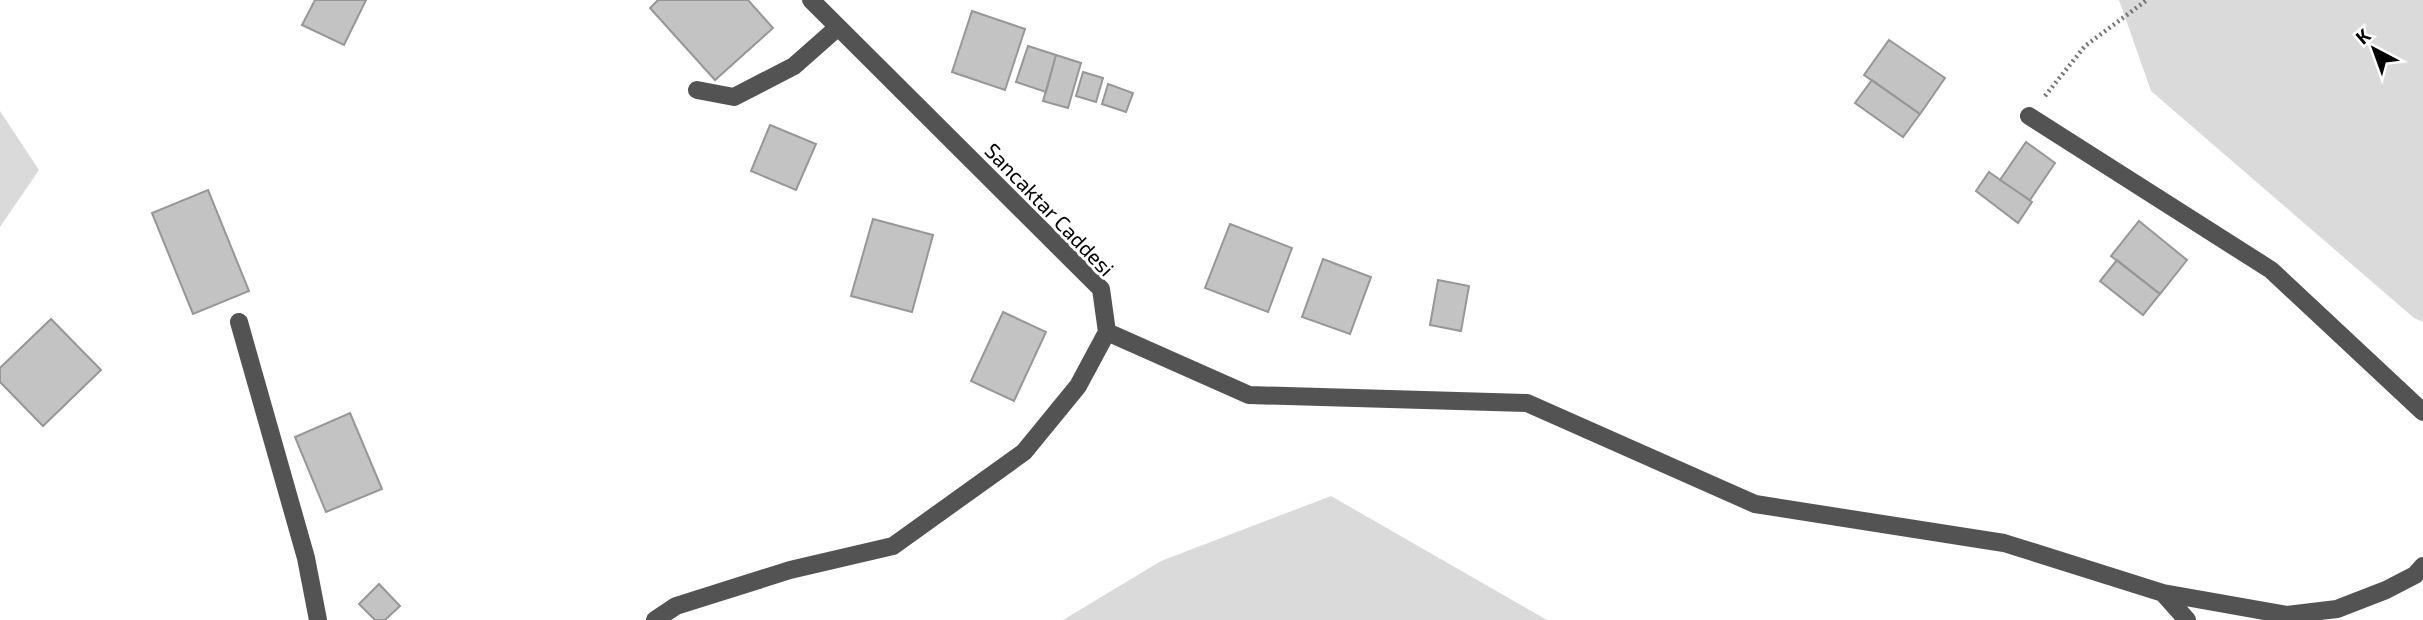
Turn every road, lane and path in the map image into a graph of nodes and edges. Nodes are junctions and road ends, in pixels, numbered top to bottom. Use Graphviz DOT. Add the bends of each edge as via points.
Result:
graph roads {
  1 [pos="811,0"];
  2 [pos="2147,0"];
  3 [pos="837,28"];
  4 [pos="697,90"];
  5 [pos="2029,116"];
  6 [pos="239,322"];
  7 [pos="1107,332"];
  8 [pos="2423,412"];
  9 [pos="2423,566"];
  10 [pos="2163,593"];
  11 [pos="318,620"];
  12 [pos="655,620"];
  13 [pos="2187,620"];
  1 -- 3 [label="street, Sancaktar Caddesi"];
  2 -- 5 [label="path" via="2085,46"];
  3 -- 4 [label="street" via="794,66 734,97"];
  3 -- 7 [label="street, Sancaktar Caddesi" via="1101,289"];
  5 -- 8 [label="street" via="2271,270"];
  6 -- 11 [label="street" via="306,558"];
  7 -- 10 [label="street" via="1249,395 1527,403 1755,504 2004,543"];
  7 -- 12 [label="street" via="1078,386 1024,452 893,546 765,578 676,606"];
  9 -- 10 [label="street" via="2415,575 2337,609 2287,615"];
  10 -- 13 [label="street"];
}
